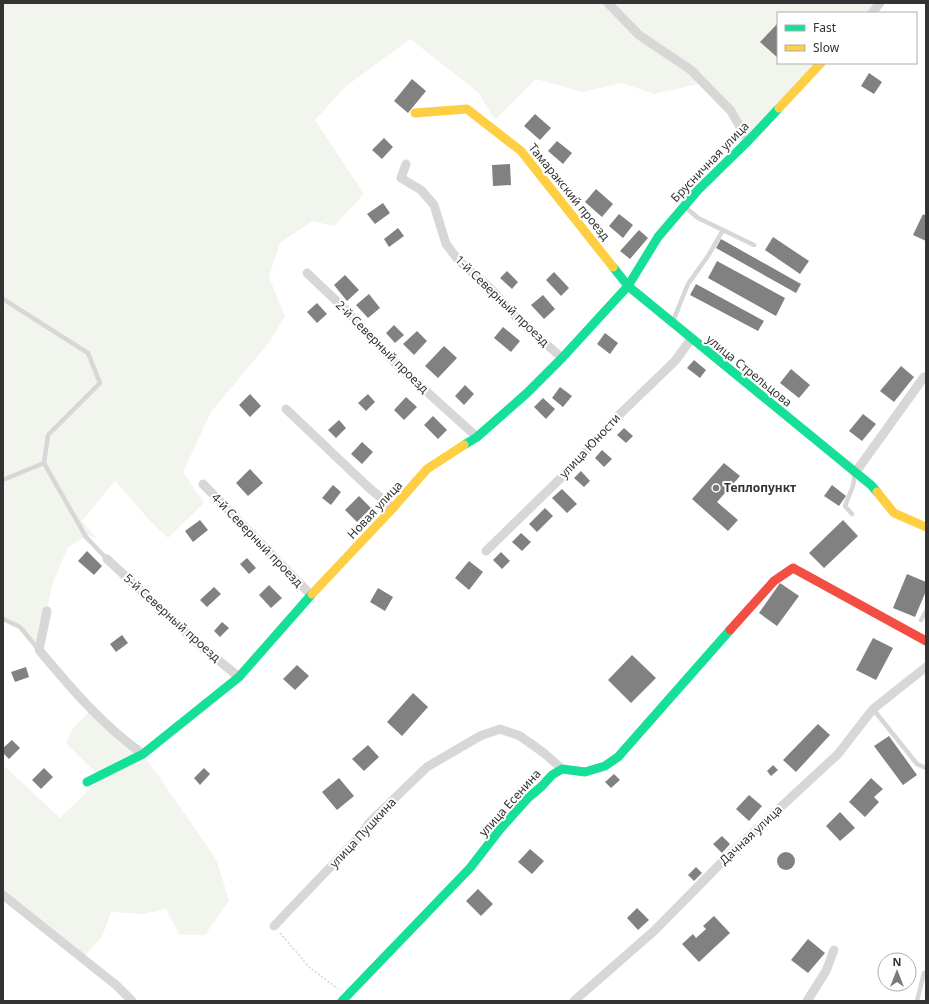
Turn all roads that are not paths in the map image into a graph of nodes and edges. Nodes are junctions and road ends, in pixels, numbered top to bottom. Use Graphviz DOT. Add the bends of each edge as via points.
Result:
graph roads {
  1 [pos="608,3"];
  2 [pos="880,3"];
  3 [pos="873,12"];
  4 [pos="820,64"];
  5 [pos="415,113"];
  6 [pos="748,140"];
  7 [pos="406,164"];
  8 [pos="684,206"];
  9 [pos="723,230"];
  10 [pos="754,245"];
  11 [pos="307,273"];
  12 [pos="628,286"];
  13 [pos="3,299"];
  14 [pos="672,323"];
  15 [pos="691,339"];
  16 [pos="562,358"];
  17 [pos="926,377"];
  18 [pos="286,409"];
  19 [pos="477,437"];
  20 [pos="44,463"];
  21 [pos="855,473"];
  22 [pos="3,480"];
  23 [pos="203,484"];
  24 [pos="393,508"];
  25 [pos="852,514"];
  26 [pos="926,527"];
  27 [pos="486,551"];
  28 [pos="107,559"];
  29 [pos="311,595"];
  30 [pos="47,611"];
  31 [pos="926,611"];
  32 [pos="3,619"];
  33 [pos="921,620"];
  34 [pos="926,641"];
  35 [pos="39,650"];
  36 [pos="926,667"];
  37 [pos="239,677"];
  38 [pos="873,709"];
  39 [pos="143,754"];
  40 [pos="926,768"];
  41 [pos="562,769"];
  42 [pos="87,782"];
  43 [pos="3,895"];
  44 [pos="274,926"];
  45 [pos="834,950"];
  46 [pos="926,967"];
  47 [pos="925,973"];
  48 [pos="345,998"];
  49 [pos="132,1001"];
  50 [pos="574,1001"];
  51 [pos="807,1001"];
  52 [pos="917,1001"];
  1 -- 6 [label="street" via="639,35 691,70 731,111"];
  2 -- 3 [label="street"];
  4 -- 6 [label="street, Брусничная улица"];
  5 -- 12 [label="street, Тамаракский проезд" via="467,109 521,151"];
  6 -- 8 [label="street, Брусничная улица"];
  7 -- 16 [label="street, 1-й Северный проезд" via="401,178 421,190 434,205 446,244 459,261"];
  8 -- 9 [label="lane" via="698,218"];
  8 -- 12 [label="street, Брусничная улица" via="658,237"];
  9 -- 10 [label="lane"];
  9 -- 14 [label="lane" via="688,284"];
  11 -- 19 [label="street, 2-й Северный проезд" via="346,310 396,364"];
  12 -- 14 [label="street, улица Стрельцова"];
  12 -- 16 [label="street, Новая улица"];
  13 -- 20 [label="lane" via="88,353 100,383 48,435"];
  14 -- 15 [label="street, улица Стрельцова"];
  15 -- 21 [label="street, улица Стрельцова"];
  15 -- 27 [label="street, улица Юности" via="675,361"];
  16 -- 19 [label="street, Новая улица"];
  17 -- 21 [label="street"];
  18 -- 24 [label="street"];
  19 -- 24 [label="street, Новая улица" via="427,469"];
  20 -- 22 [label="lane"];
  20 -- 28 [label="lane" via="86,537"];
  21 -- 25 [label="lane" via="846,506"];
  21 -- 26 [label="street, улица Стрельцова" via="871,485 894,513"];
  23 -- 29 [label="street, 4-й Северный проезд"];
  24 -- 29 [label="street, Новая улица"];
  28 -- 37 [label="street, 5-й Северный проезд" via="196,642"];
  29 -- 37 [label="street, Новая улица"];
  30 -- 35 [label="street"];
  31 -- 33 [label="lane"];
  32 -- 35 [label="lane" via="20,627"];
  34 -- 41 [label="street" via="793,568 774,581 618,757 605,766 585,772"];
  35 -- 39 [label="street" via="92,709"];
  36 -- 38 [label="street, Дачная улица"];
  37 -- 39 [label="street, Новая улица"];
  38 -- 40 [label="lane" via="917,764"];
  38 -- 50 [label="street, Дачная улица" via="838,754 730,854 654,931"];
  39 -- 42 [label="street, Новая улица"];
  41 -- 44 [label="street, улица Пушкина" via="520,736 500,729 480,736 427,767 368,823 360,836"];
  41 -- 48 [label="street, улица Есенина" via="528,798 470,868"];
  43 -- 49 [label="street" via="116,984"];
  45 -- 51 [label="street" via="826,971"];
  46 -- 47 [label="lane"];
  47 -- 52 [label="lane"];
}
